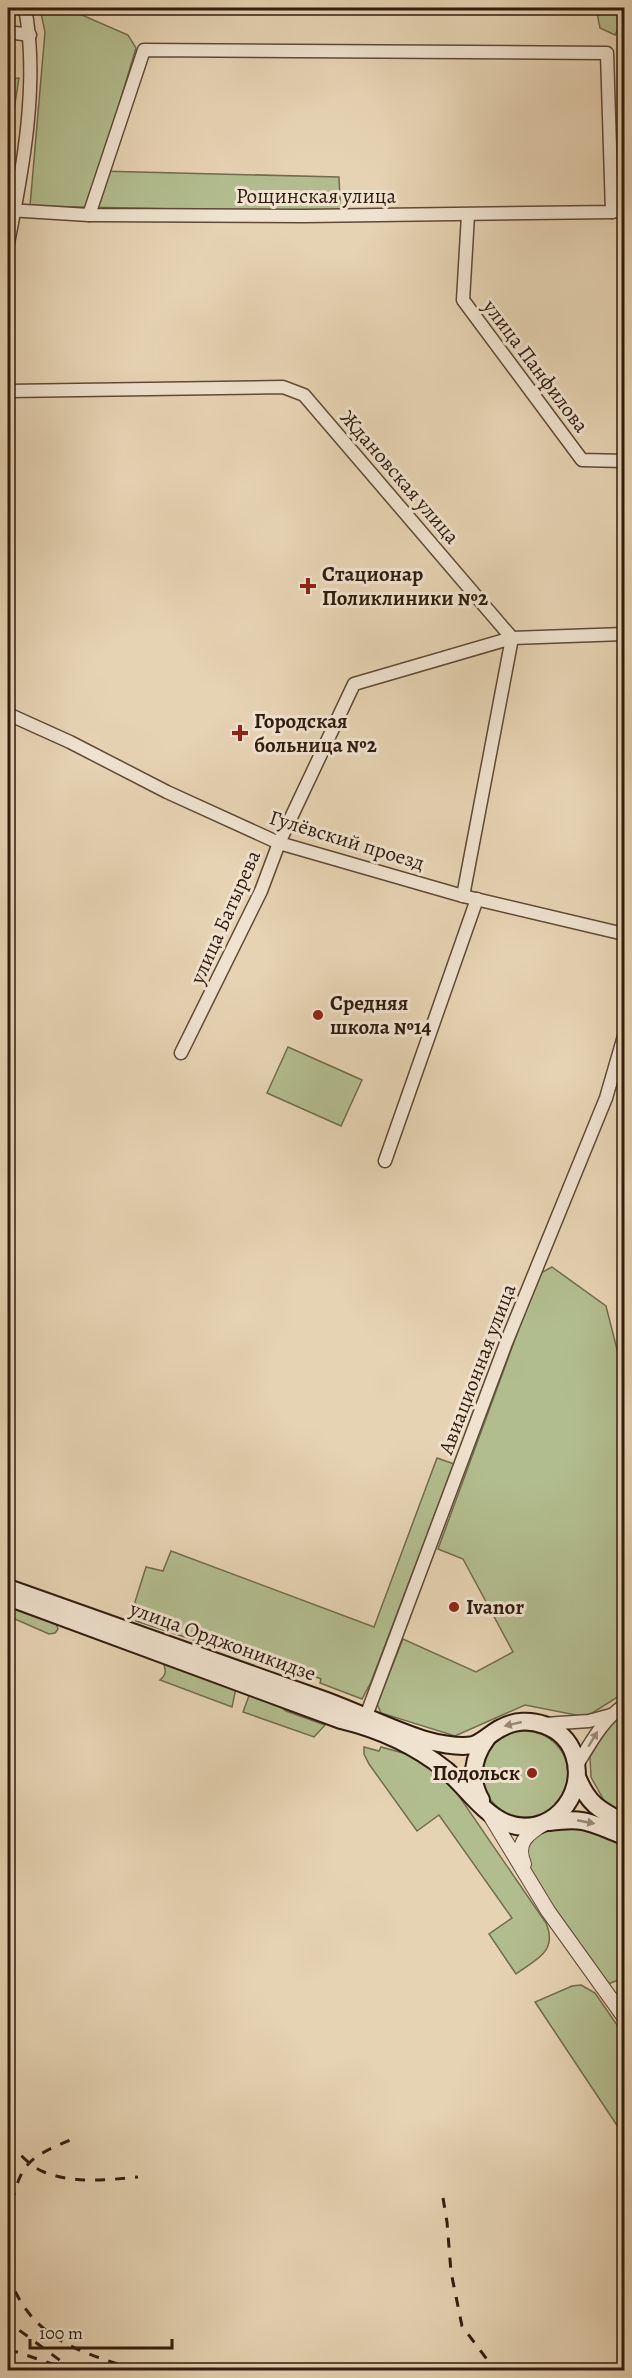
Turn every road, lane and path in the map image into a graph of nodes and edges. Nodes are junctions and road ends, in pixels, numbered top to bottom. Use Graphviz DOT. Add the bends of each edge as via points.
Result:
graph roads {
  1 [pos="25,8"];
  2 [pos="8,32"];
  3 [pos="30,35"];
  4 [pos="11,210"];
  5 [pos="618,211"];
  6 [pos="89,215"];
  7 [pos="468,215"];
  8 [pos="8,243"];
  9 [pos="8,391"];
  10 [pos="624,461"];
  11 [pos="624,634"];
  12 [pos="512,638"];
  13 [pos="8,714"];
  14 [pos="279,843"];
  15 [pos="463,896"];
  16 [pos="477,898"];
  17 [pos="624,934"];
  18 [pos="624,1036"];
  19 [pos="181,1053"];
  20 [pos="385,1161"];
  21 [pos="8,1587"];
  22 [pos="8,1597"];
  23 [pos="624,1705"];
  24 [pos="610,1715"];
  25 [pos="366,1716"];
  26 [pos="542,1724"];
  27 [pos="489,1736"];
  28 [pos="419,1744"];
  29 [pos="578,1772"];
  30 [pos="484,1806"];
  31 [pos="545,1823"];
  32 [pos="624,1823"];
  33 [pos="624,1836"];
  34 [pos="548,1911"];
  35 [pos="624,2018"];
  1 -- 3 [label="street"];
  2 -- 3 [label="street"];
  3 -- 4 [label="street" via="30,94"];
  4 -- 6 [label="street, Рощинская улица"];
  4 -- 8 [label="street"];
  5 -- 6 [label="street" via="607,53 144,50"];
  5 -- 7 [label="street, Рощинская улица"];
  6 -- 7 [label="street, Рощинская улица"];
  7 -- 10 [label="street, улица Панфилова" via="463,300 582,460"];
  9 -- 12 [label="street, Ждановская улица" via="283,387 304,395"];
  11 -- 12 [label="street, улица Батырева"];
  12 -- 14 [label="street, улица Батырева" via="354,684"];
  12 -- 15 [label="street"];
  13 -- 14 [label="street, Гулёвский проезд"];
  14 -- 15 [label="street, Гулёвский проезд"];
  14 -- 19 [label="street, улица Батырева" via="261,891"];
  15 -- 16 [label="street, Гулёвский проезд"];
  16 -- 17 [label="street, Гулёвский проезд"];
  16 -- 20 [label="street"];
  18 -- 25 [label="street, Авиационная улица" via="606,1098 506,1343"];
  21 -- 25 [label="main road, улица Орджоникидзе"];
  22 -- 28 [label="main road, улица Орджоникидзе" via="341,1720"];
  23 -- 24 [label="street"];
  24 -- 26 [label="street" via="589,1721"];
  29 -- 24 [label="street, one-way" via="596,1732"];
  25 -- 28 [label="main road, улица Орджоникидзе"];
  26 -- 27 [label="main road, one-way" via="514,1723"];
  26 -- 29 [label="main road" via="566,1740"];
  27 -- 28 [label="main road" via="473,1745"];
  27 -- 30 [label="main road" via="474,1762 476,1793"];
  28 -- 30 [label="main road"];
  29 -- 31 [label="main road" via="575,1793 568,1806"];
  29 -- 32 [label="main road" via="586,1797 598,1809"];
  30 -- 31 [label="main road" via="494,1816 518,1826"];
  30 -- 34 [label="street"];
  31 -- 33 [label="main road, one-way" via="591,1821"];
  31 -- 34 [label="street" via="522,1842 519,1853"];
  34 -- 35 [label="street"];
}
